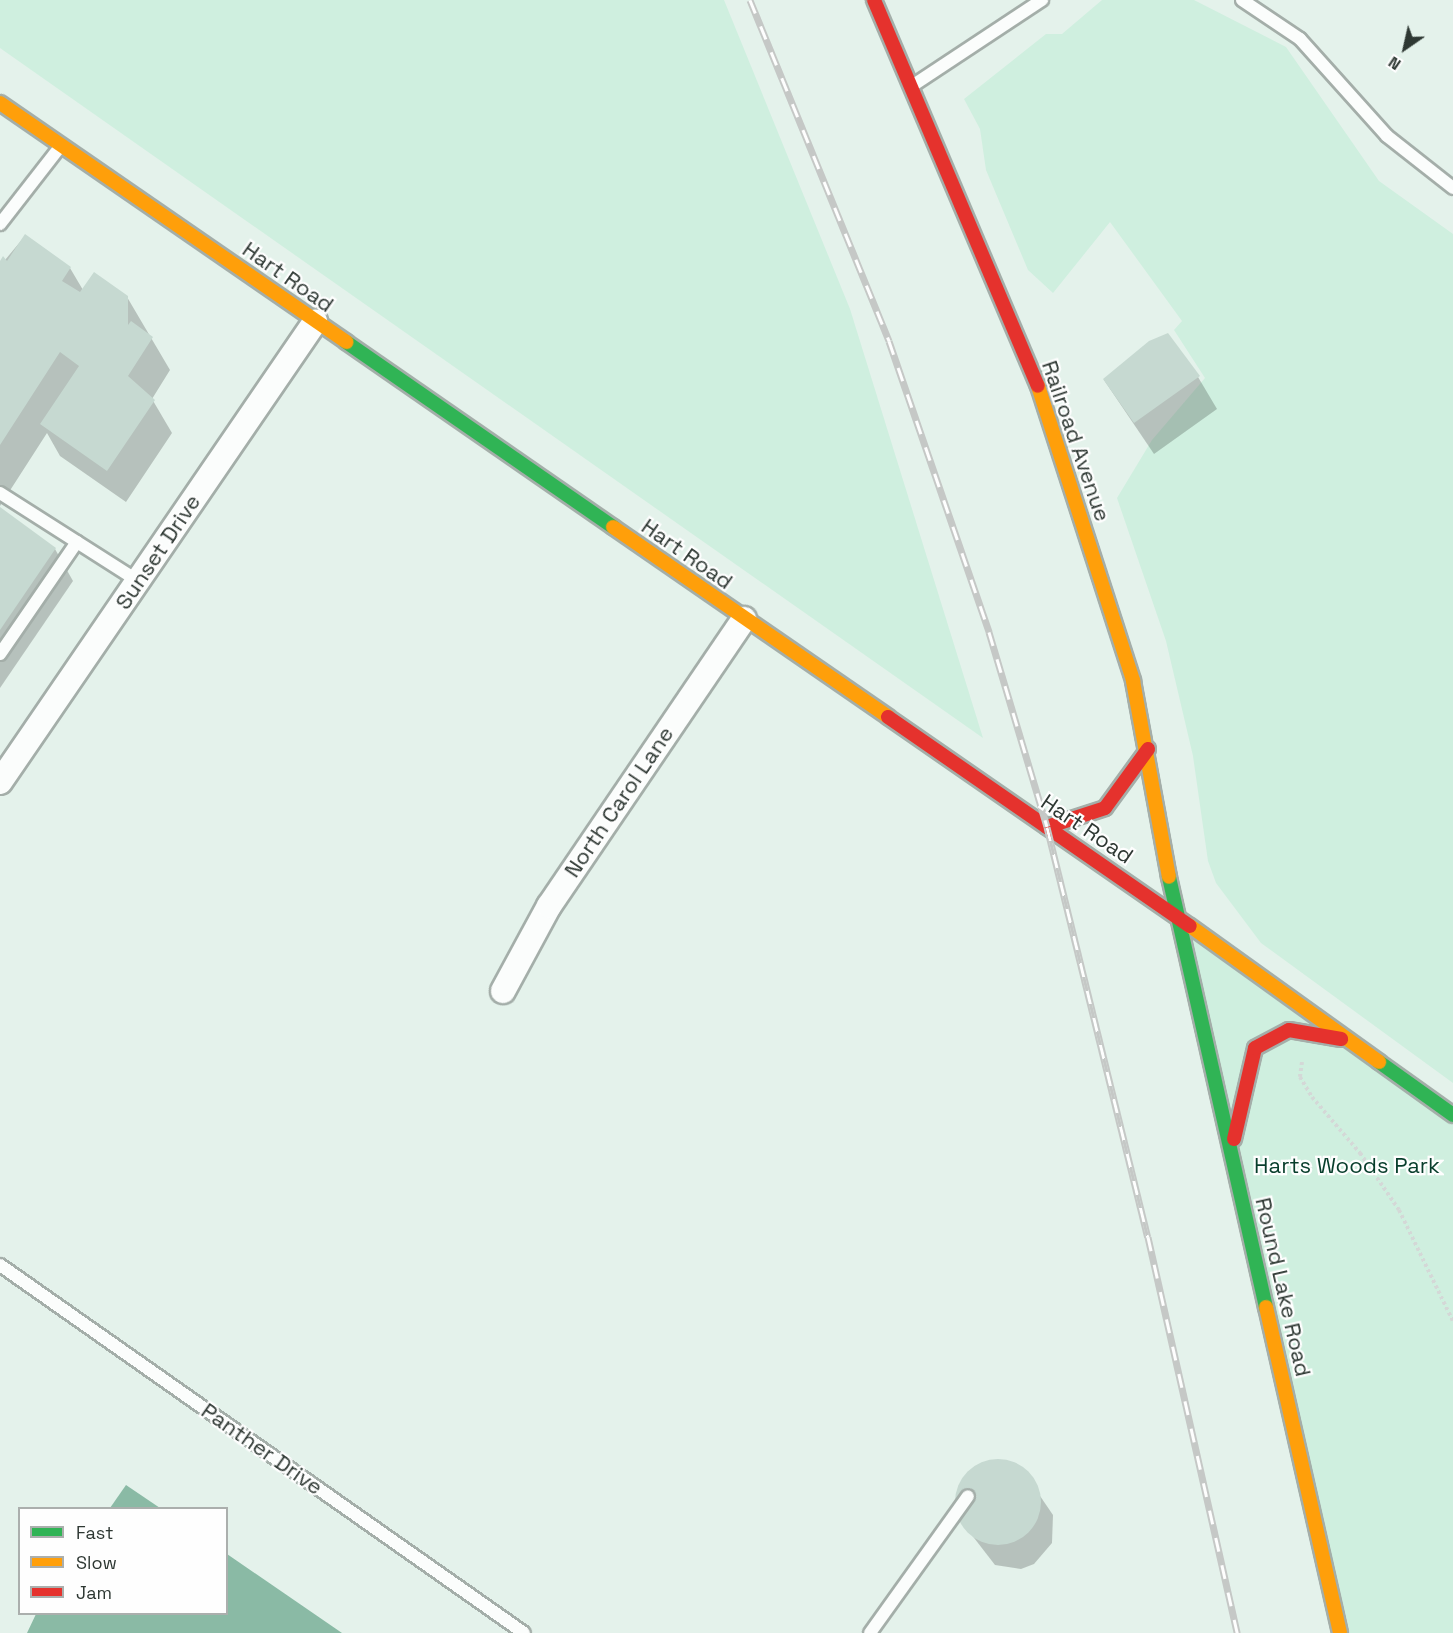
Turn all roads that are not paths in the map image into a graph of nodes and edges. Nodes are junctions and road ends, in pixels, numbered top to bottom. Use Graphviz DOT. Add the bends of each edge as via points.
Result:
graph roads {
  1 [pos="874,0"];
  2 [pos="1042,0"];
  3 [pos="1242,0"];
  4 [pos="911,86"];
  5 [pos="0,103"];
  6 [pos="60,146"];
  7 [pos="1453,188"];
  8 [pos="0,224"];
  9 [pos="315,322"];
  10 [pos="0,493"];
  11 [pos="77,542"];
  12 [pos="138,581"];
  13 [pos="744,619"];
  14 [pos="0,654"];
  15 [pos="1148,749"];
  16 [pos="0,782"];
  17 [pos="1047,827"];
  18 [pos="1176,916"];
  19 [pos="503,991"];
  20 [pos="1350,1040"];
  21 [pos="1453,1115"];
  22 [pos="1231,1156"];
  23 [pos="0,1265"];
  24 [pos="968,1496"];
  25 [pos="524,1633"];
  26 [pos="870,1633"];
  27 [pos="1340,1633"];
  1 -- 4 [label="main road, Railroad Avenue"];
  2 -- 4 [label="lane"];
  3 -- 7 [label="lane" via="1300,39 1387,136"];
  4 -- 15 [label="main road, Railroad Avenue" via="1038,388 1133,681"];
  5 -- 6 [label="main road, Hart Road"];
  6 -- 8 [label="lane"];
  6 -- 9 [label="main road, Hart Road"];
  9 -- 12 [label="street, Sunset Drive"];
  9 -- 13 [label="main road, Hart Road"];
  10 -- 11 [label="lane"];
  11 -- 12 [label="lane"];
  11 -- 14 [label="lane"];
  12 -- 16 [label="street, Sunset Drive"];
  13 -- 17 [label="main road, Hart Road"];
  13 -- 19 [label="street, North Carol Lane" via="549,906"];
  15 -- 17 [label="main road" via="1105,807"];
  15 -- 18 [label="main road, Railroad Avenue"];
  17 -- 18 [label="main road, Hart Road"];
  18 -- 20 [label="main road, Hart Road"];
  18 -- 22 [label="main road, Round Lake Road"];
  20 -- 21 [label="main road, Hart Road"];
  20 -- 22 [label="main road" via="1288,1030 1255,1048"];
  22 -- 27 [label="main road, Round Lake Road"];
  23 -- 25 [label="lane, Panther Drive"];
  24 -- 26 [label="lane"];
}
